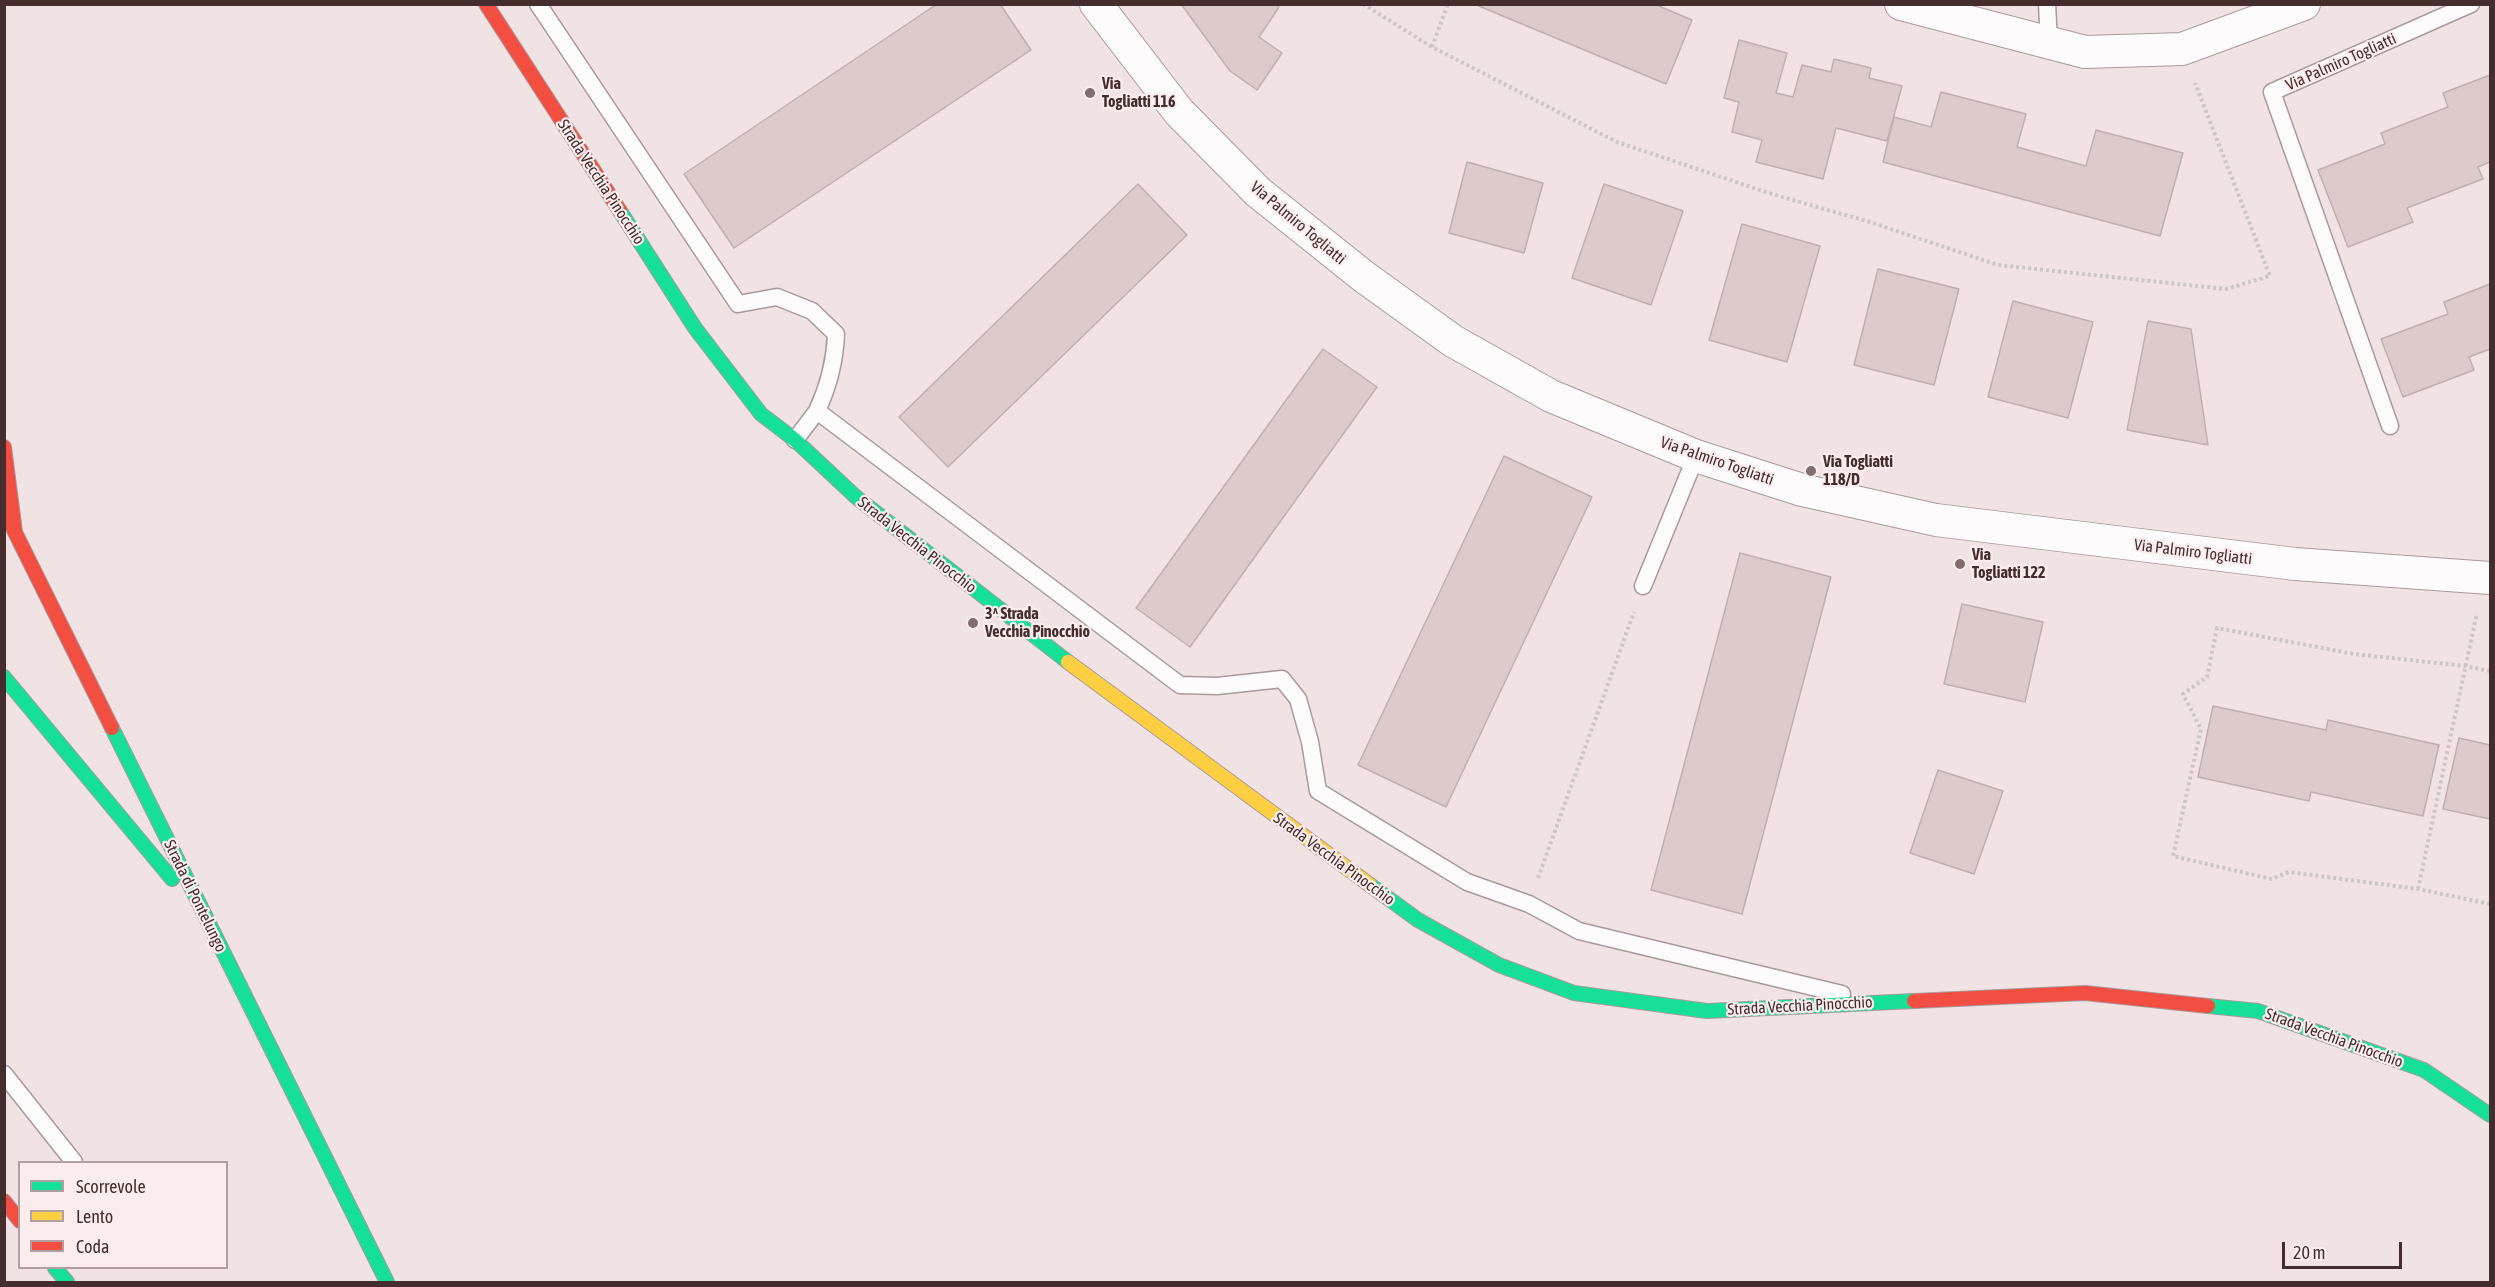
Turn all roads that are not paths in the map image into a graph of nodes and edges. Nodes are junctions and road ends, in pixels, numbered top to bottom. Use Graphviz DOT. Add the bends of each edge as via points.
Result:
graph roads {
  1 [pos="486,4"];
  2 [pos="538,4"];
  3 [pos="1096,4"];
  4 [pos="1902,4"];
  5 [pos="2047,4"];
  6 [pos="2304,4"];
  7 [pos="2471,4"];
  8 [pos="2049,42"];
  9 [pos="817,411"];
  10 [pos="2390,426"];
  11 [pos="795,440"];
  12 [pos="4,447"];
  13 [pos="1696,456"];
  14 [pos="4,510"];
  15 [pos="15,533"];
  16 [pos="2488,578"];
  17 [pos="1643,586"];
  18 [pos="4,677"];
  19 [pos="207,921"];
  20 [pos="1875,1002"];
  21 [pos="4,1074"];
  22 [pos="2490,1115"];
  23 [pos="73,1161"];
  24 [pos="4,1201"];
  25 [pos="18,1218"];
  26 [pos="56,1269"];
  27 [pos="67,1282"];
  28 [pos="387,1282"];
  1 -- 11 [label="main road, Strada Vecchia Pinocchio" via="695,328 761,414"];
  2 -- 9 [label="lane" via="738,304 777,297 812,311 836,334 835,359"];
  3 -- 13 [label="street, Via Palmiro Togliatti" via="1179,112 1258,192 1363,276 1453,341 1551,396"];
  4 -- 8 [label="street"];
  5 -- 8 [label="lane"];
  6 -- 8 [label="street" via="2182,49 2085,52"];
  7 -- 10 [label="lane, Via Palmiro Togliatti" via="2272,92"];
  9 -- 11 [label="lane"];
  9 -- 20 [label="lane" via="1180,686 1217,687 1282,680 1298,699 1318,791 1467,882 1529,904 1579,931"];
  11 -- 20 [label="main road, Strada Vecchia Pinocchio" via="856,497 1119,701 1418,920 1499,965 1574,993 1707,1011"];
  12 -- 15 [label="main road"];
  13 -- 16 [label="street, Via Palmiro Togliatti" via="1802,490 1936,520 2295,564"];
  13 -- 17 [label="lane"];
  14 -- 15 [label="main road, Strada di Pontelungo"];
  15 -- 19 [label="main road, Strada di Pontelungo"];
  18 -- 19 [label="main road"];
  19 -- 28 [label="main road, Strada di Pontelungo"];
  20 -- 22 [label="main road, Strada Vecchia Pinocchio" via="2085,993 2258,1011 2424,1070"];
  21 -- 23 [label="lane"];
  24 -- 25 [label="main road"];
  26 -- 27 [label="main road"];
}
